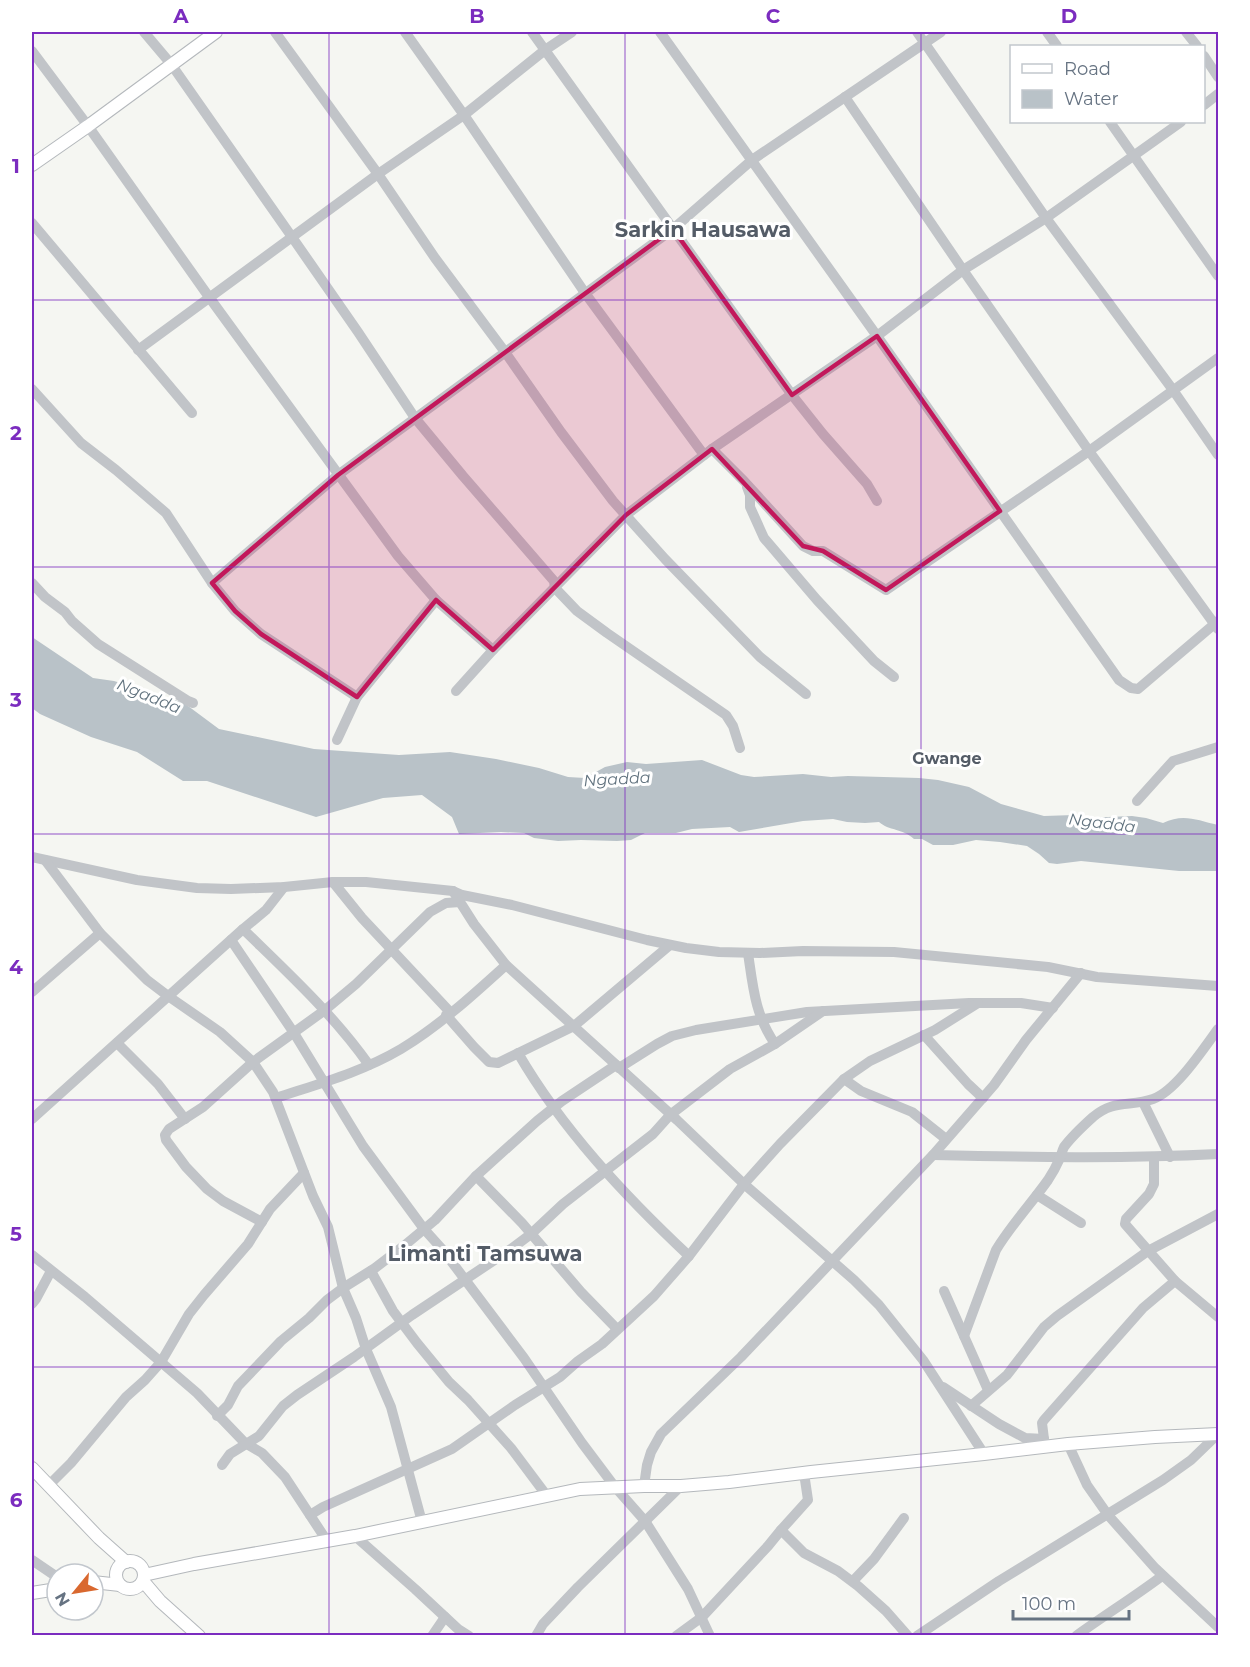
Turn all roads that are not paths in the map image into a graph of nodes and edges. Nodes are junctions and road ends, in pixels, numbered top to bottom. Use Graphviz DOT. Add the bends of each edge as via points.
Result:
graph roads {
  1 [pos="144,32"];
  2 [pos="216,32"];
  3 [pos="275,32"];
  4 [pos="405,32"];
  5 [pos="532,32"];
  6 [pos="572,32"];
  7 [pos="660,32"];
  8 [pos="917,32"];
  9 [pos="941,32"];
  10 [pos="1047,32"];
  11 [pos="1186,32"];
  12 [pos="925,43"];
  13 [pos="1056,45"];
  14 [pos="1196,45"];
  15 [pos="545,50"];
  16 [pos="32,51"];
  17 [pos="1205,59"];
  18 [pos="171,64"];
  19 [pos="1218,77"];
  20 [pos="1218,94"];
  21 [pos="844,97"];
  22 [pos="1205,104"];
  23 [pos="464,115"];
  24 [pos="1111,123"];
  25 [pos="1180,123"];
  26 [pos="88,126"];
  27 [pos="1134,156"];
  28 [pos="752,160"];
  29 [pos="32,165"];
  30 [pos="378,174"];
  31 [pos="1046,218"];
  32 [pos="32,223"];
  33 [pos="673,229"];
  34 [pos="292,237"];
  35 [pos="963,270"];
  36 [pos="1218,276"];
  37 [pos="585,293"];
  38 [pos="209,297"];
  39 [pos="877,336"];
  40 [pos="138,350"];
  41 [pos="506,352"];
  42 [pos="1218,358"];
  43 [pos="32,389"];
  44 [pos="1173,390"];
  45 [pos="792,395"];
  46 [pos="192,413"];
  47 [pos="415,418"];
  48 [pos="1089,451"];
  49 [pos="708,452"];
  50 [pos="1218,455"];
  51 [pos="338,475"];
  52 [pos="744,481"];
  53 [pos="877,501"];
  54 [pos="1000,511"];
  55 [pos="626,514"];
  56 [pos="32,583"];
  57 [pos="212,583"];
  58 [pos="555,588"];
  59 [pos="436,600"];
  60 [pos="1217,624"];
  61 [pos="493,650"];
  62 [pos="894,677"];
  63 [pos="456,691"];
  64 [pos="807,694"];
  65 [pos="357,697"];
  66 [pos="193,703"];
  67 [pos="337,740"];
  68 [pos="1218,747"];
  69 [pos="740,748"];
  70 [pos="1137,801"];
  71 [pos="32,857"];
  72 [pos="45,860"];
  73 [pos="333,882"];
  74 [pos="284,887"];
  75 [pos="453,891"];
  76 [pos="460,902"];
  77 [pos="243,929"];
  78 [pos="100,933"];
  79 [pos="231,940"];
  80 [pos="670,945"];
  81 [pos="391,950"];
  82 [pos="748,953"];
  83 [pos="506,965"];
  84 [pos="1081,973"];
  85 [pos="1218,986"];
  86 [pos="32,992"];
  87 [pos="168,996"];
  88 [pos="978,1003"];
  89 [pos="1053,1008"];
  90 [pos="325,1010"];
  91 [pos="823,1011"];
  92 [pos="448,1014"];
  93 [pos="760,1019"];
  94 [pos="573,1026"];
  95 [pos="1218,1029"];
  96 [pos="294,1033"];
  97 [pos="924,1035"];
  98 [pos="117,1043"];
  99 [pos="775,1044"];
  100 [pos="518,1053"];
  101 [pos="254,1062"];
  102 [pos="369,1065"];
  103 [pos="617,1066"];
  104 [pos="844,1079"];
  105 [pos="324,1083"];
  106 [pos="276,1098"];
  107 [pos="983,1098"];
  108 [pos="1143,1102"];
  109 [pos="554,1107"];
  110 [pos="670,1115"];
  111 [pos="32,1119"];
  112 [pos="185,1119"];
  113 [pos="946,1139"];
  114 [pos="1218,1154"];
  115 [pos="933,1155"];
  116 [pos="1154,1157"];
  117 [pos="1170,1157"];
  118 [pos="1061,1158"];
  119 [pos="606,1170"];
  120 [pos="304,1173"];
  121 [pos="477,1176"];
  122 [pos="744,1184"];
  123 [pos="1037,1195"];
  124 [pos="1218,1214"];
  125 [pos="262,1222"];
  126 [pos="1081,1223"];
  127 [pos="424,1229"];
  128 [pos="531,1234"];
  129 [pos="1148,1251"];
  130 [pos="32,1255"];
  131 [pos="689,1256"];
  132 [pos="832,1261"];
  133 [pos="51,1271"];
  134 [pos="371,1271"];
  135 [pos="464,1280"];
  136 [pos="1175,1281"];
  137 [pos="343,1288"];
  138 [pos="944,1291"];
  139 [pos="32,1304"];
  140 [pos="1218,1317"];
  141 [pos="402,1323"];
  142 [pos="617,1329"];
  143 [pos="964,1336"];
  144 [pos="366,1349"];
  145 [pos="161,1362"];
  146 [pos="938,1383"];
  147 [pos="544,1387"];
  148 [pos="988,1390"];
  149 [pos="970,1406"];
  150 [pos="217,1416"];
  151 [pos="489,1424"];
  152 [pos="1218,1434"];
  153 [pos="245,1443"];
  154 [pos="1044,1443"];
  155 [pos="1068,1444"];
  156 [pos="984,1454"];
  157 [pos="222,1465"];
  158 [pos="32,1468"];
  159 [pos="408,1469"];
  160 [pos="804,1473"];
  161 [pos="48,1486"];
  162 [pos="644,1486"];
  163 [pos="681,1486"];
  164 [pos="615,1487"];
  165 [pos="547,1496"];
  166 [pos="310,1515"];
  167 [pos="1108,1515"];
  168 [pos="904,1518"];
  169 [pos="645,1521"];
  170 [pos="422,1522"];
  171 [pos="781,1530"];
  172 [pos="355,1536"];
  173 [pos="99,1538"];
  174 [pos="327,1540"];
  175 [pos="32,1560"];
  176 [pos="126,1562"];
  177 [pos="45,1569"];
  178 [pos="143,1574"];
  179 [pos="1162,1576"];
  180 [pos="118,1577"];
  181 [pos="105,1580"];
  182 [pos="852,1581"];
  183 [pos="133,1589"];
  184 [pos="160,1601"];
  185 [pos="445,1617"];
  186 [pos="702,1617"];
  187 [pos="1218,1628"];
  188 [pos="199,1635"];
  189 [pos="432,1635"];
  190 [pos="469,1635"];
  191 [pos="536,1635"];
  192 [pos="676,1635"];
  193 [pos="710,1635"];
  194 [pos="908,1635"];
  195 [pos="917,1635"];
  196 [pos="1076,1635"];
  197 [pos="1213,1635"];
  1 -- 18 [label="street"];
  2 -- 18 [label="main road"];
  3 -- 30 [label="street"];
  4 -- 23 [label="street"];
  5 -- 15 [label="street"];
  6 -- 15 [label="street"];
  7 -- 28 [label="street"];
  8 -- 12 [label="street"];
  9 -- 12 [label="street"];
  10 -- 13 [label="street"];
  11 -- 14 [label="street"];
  12 -- 21 [label="street"];
  12 -- 31 [label="street"];
  15 -- 23 [label="street"];
  15 -- 33 [label="street"];
  16 -- 26 [label="street"];
  17 -- 19 [label="street"];
  18 -- 26 [label="main road"];
  18 -- 34 [label="street"];
  20 -- 22 [label="street"];
  21 -- 28 [label="street"];
  21 -- 35 [label="street"];
  23 -- 30 [label="street"];
  23 -- 37 [label="street"];
  24 -- 27 [label="street"];
  25 -- 27 [label="street"];
  26 -- 29 [label="main road"];
  26 -- 38 [label="street"];
  27 -- 31 [label="street"];
  27 -- 36 [label="street"];
  28 -- 33 [label="street"];
  28 -- 39 [label="street"];
  30 -- 34 [label="street"];
  30 -- 41 [label="street"];
  31 -- 35 [label="street"];
  31 -- 44 [label="street"];
  32 -- 40 [label="street"];
  33 -- 37 [label="street"];
  33 -- 45 [label="street"];
  34 -- 38 [label="street"];
  34 -- 47 [label="street"];
  35 -- 39 [label="street"];
  35 -- 48 [label="street"];
  37 -- 41 [label="street"];
  37 -- 49 [label="street"];
  38 -- 40 [label="street"];
  38 -- 51 [label="street"];
  39 -- 45 [label="street"];
  39 -- 54 [label="street"];
  40 -- 46 [label="street"];
  41 -- 47 [label="street"];
  41 -- 55 [label="street" via="561,432"];
  42 -- 44 [label="street"];
  43 -- 57 [label="street" via="81,443 166,513"];
  44 -- 48 [label="street"];
  44 -- 50 [label="street"];
  45 -- 49 [label="street"];
  45 -- 53 [label="street"];
  47 -- 51 [label="street"];
  47 -- 58 [label="street" via="554,581"];
  48 -- 54 [label="street"];
  48 -- 60 [label="street"];
  49 -- 52 [label="street"];
  49 -- 55 [label="street"];
  51 -- 57 [label="street"];
  51 -- 59 [label="street"];
  52 -- 54 [label="street" via="803,546 823,551 886,590"];
  52 -- 62 [label="street" via="764,538 874,661"];
  54 -- 60 [label="street" via="1119,680 1131,688 1138,689"];
  55 -- 58 [label="street"];
  55 -- 64 [label="street" via="760,657"];
  56 -- 66 [label="street" via="98,644"];
  57 -- 65 [label="street" via="234,611 261,634"];
  58 -- 61 [label="street"];
  58 -- 69 [label="street" via="577,611 726,715"];
  59 -- 61 [label="street"];
  59 -- 65 [label="street"];
  61 -- 63 [label="street"];
  65 -- 67 [label="street"];
  68 -- 70 [label="street" via="1173,761"];
  71 -- 72 [label="street"];
  72 -- 74 [label="street" via="189,887"];
  72 -- 78 [label="street"];
  73 -- 74 [label="street"];
  73 -- 75 [label="street"];
  73 -- 81 [label="street"];
  74 -- 77 [label="street" via="266,910"];
  75 -- 76 [label="street"];
  75 -- 80 [label="street"];
  76 -- 81 [label="street" via="446,903 430,912"];
  76 -- 83 [label="street"];
  77 -- 79 [label="street"];
  77 -- 90 [label="street"];
  78 -- 86 [label="street"];
  78 -- 87 [label="street"];
  79 -- 87 [label="street"];
  79 -- 96 [label="street"];
  80 -- 82 [label="street"];
  80 -- 94 [label="street"];
  81 -- 90 [label="street"];
  81 -- 92 [label="street"];
  82 -- 84 [label="street" via="894,952"];
  82 -- 93 [label="street"];
  83 -- 92 [label="street"];
  83 -- 94 [label="street"];
  84 -- 85 [label="street"];
  84 -- 89 [label="street"];
  87 -- 98 [label="street"];
  87 -- 101 [label="street" via="220,1032"];
  88 -- 89 [label="street"];
  88 -- 91 [label="street"];
  88 -- 97 [label="street"];
  89 -- 107 [label="street"];
  90 -- 96 [label="street"];
  90 -- 102 [label="street"];
  91 -- 93 [label="street"];
  91 -- 99 [label="street"];
  92 -- 100 [label="street" via="489,1062 498,1063"];
  92 -- 102 [label="street" via="401,1049"];
  93 -- 99 [label="street"];
  93 -- 103 [label="street" via="672,1036"];
  94 -- 100 [label="street"];
  94 -- 103 [label="street"];
  95 -- 108 [label="street" via="1172,1087"];
  96 -- 101 [label="street"];
  96 -- 105 [label="street"];
  97 -- 104 [label="street" via="877,1057"];
  97 -- 107 [label="street"];
  98 -- 111 [label="street"];
  98 -- 112 [label="street" via="158,1084"];
  99 -- 110 [label="street" via="730,1069"];
  100 -- 109 [label="street"];
  101 -- 106 [label="street"];
  101 -- 112 [label="street"];
  102 -- 105 [label="street"];
  103 -- 109 [label="street"];
  103 -- 110 [label="street"];
  104 -- 113 [label="street" via="861,1091 912,1112"];
  104 -- 122 [label="street"];
  105 -- 106 [label="street"];
  105 -- 127 [label="street" via="363,1146"];
  106 -- 120 [label="street"];
  107 -- 113 [label="street"];
  108 -- 117 [label="street"];
  108 -- 118 [label="street" via="1120,1103 1104,1109 1074,1136"];
  109 -- 119 [label="street"];
  109 -- 121 [label="street"];
  110 -- 119 [label="street" via="654,1134"];
  110 -- 122 [label="street"];
  112 -- 125 [label="street" via="165,1135 171,1148 207,1189"];
  113 -- 115 [label="street"];
  114 -- 117 [label="street"];
  115 -- 118 [label="street"];
  115 -- 132 [label="street"];
  116 -- 117 [label="street"];
  116 -- 118 [label="street"];
  116 -- 129 [label="street" via="1154,1184 1125,1224"];
  118 -- 123 [label="street"];
  119 -- 128 [label="street"];
  119 -- 131 [label="street"];
  120 -- 125 [label="street"];
  120 -- 137 [label="street" via="328,1227"];
  121 -- 127 [label="street"];
  121 -- 128 [label="street"];
  122 -- 131 [label="street"];
  122 -- 132 [label="street"];
  123 -- 126 [label="street"];
  123 -- 143 [label="street" via="996,1250"];
  124 -- 129 [label="street"];
  125 -- 145 [label="street" via="189,1314"];
  127 -- 134 [label="street"];
  127 -- 135 [label="street"];
  128 -- 135 [label="street"];
  128 -- 142 [label="street"];
  129 -- 136 [label="street"];
  129 -- 148 [label="street" via="1044,1327 1006,1375"];
  130 -- 133 [label="street"];
  131 -- 142 [label="street" via="654,1296"];
  132 -- 146 [label="street" via="879,1305"];
  132 -- 162 [label="street" via="661,1434 651,1452"];
  133 -- 139 [label="street"];
  133 -- 145 [label="street"];
  134 -- 137 [label="street"];
  134 -- 141 [label="street"];
  135 -- 141 [label="street"];
  135 -- 147 [label="street"];
  136 -- 140 [label="street"];
  136 -- 154 [label="street" via="1143,1308 1044,1420"];
  137 -- 144 [label="street"];
  137 -- 150 [label="street" via="281,1341 238,1386"];
  138 -- 143 [label="street"];
  141 -- 144 [label="street"];
  141 -- 151 [label="street"];
  142 -- 147 [label="street"];
  143 -- 148 [label="street"];
  144 -- 153 [label="street" via="297,1395 259,1436"];
  144 -- 159 [label="street" via="391,1407"];
  145 -- 150 [label="street"];
  145 -- 161 [label="street"];
  146 -- 149 [label="street"];
  146 -- 156 [label="street"];
  147 -- 151 [label="street"];
  147 -- 164 [label="street"];
  148 -- 149 [label="street"];
  149 -- 154 [label="street" via="1025,1438"];
  150 -- 153 [label="street"];
  151 -- 159 [label="street" via="452,1449"];
  151 -- 165 [label="street"];
  152 -- 155 [label="main road"];
  152 -- 167 [label="street" via="1182,1467"];
  153 -- 157 [label="street"];
  153 -- 166 [label="street" via="262,1453 285,1477"];
  154 -- 155 [label="main road"];
  154 -- 156 [label="main road"];
  155 -- 167 [label="street" via="1087,1485"];
  156 -- 160 [label="main road"];
  158 -- 161 [label="main road"];
  159 -- 166 [label="street"];
  159 -- 170 [label="street"];
  160 -- 163 [label="main road"];
  160 -- 171 [label="street" via="808,1500"];
  161 -- 173 [label="main road"];
  162 -- 163 [label="main road"];
  162 -- 164 [label="main road"];
  163 -- 169 [label="street"];
  164 -- 165 [label="main road"];
  164 -- 169 [label="street"];
  165 -- 170 [label="main road"];
  166 -- 174 [label="street"];
  167 -- 179 [label="street"];
  167 -- 195 [label="street"];
  168 -- 182 [label="street"];
  169 -- 186 [label="street"];
  169 -- 191 [label="street"];
  170 -- 172 [label="main road"];
  171 -- 182 [label="street" via="804,1553"];
  171 -- 186 [label="street"];
  172 -- 174 [label="main road"];
  172 -- 185 [label="street"];
  173 -- 176 [label="main road"];
  173 -- 180 [label="main road"];
  174 -- 178 [label="main road"];
  175 -- 177 [label="street"];
  176 -- 178 [label="main road" via="131,1561"];
  176 -- 180 [label="main road" via="118,1567"];
  178 -- 183 [label="main road" via="141,1585"];
  178 -- 184 [label="main road"];
  179 -- 187 [label="street"];
  179 -- 196 [label="street"];
  180 -- 181 [label="main road"];
  180 -- 183 [label="main road" via="124,1588"];
  182 -- 194 [label="street"];
  183 -- 184 [label="main road"];
  184 -- 188 [label="main road"];
  185 -- 189 [label="street"];
  185 -- 190 [label="street"];
  186 -- 192 [label="street"];
  186 -- 193 [label="street"];
  187 -- 197 [label="street"];
}
